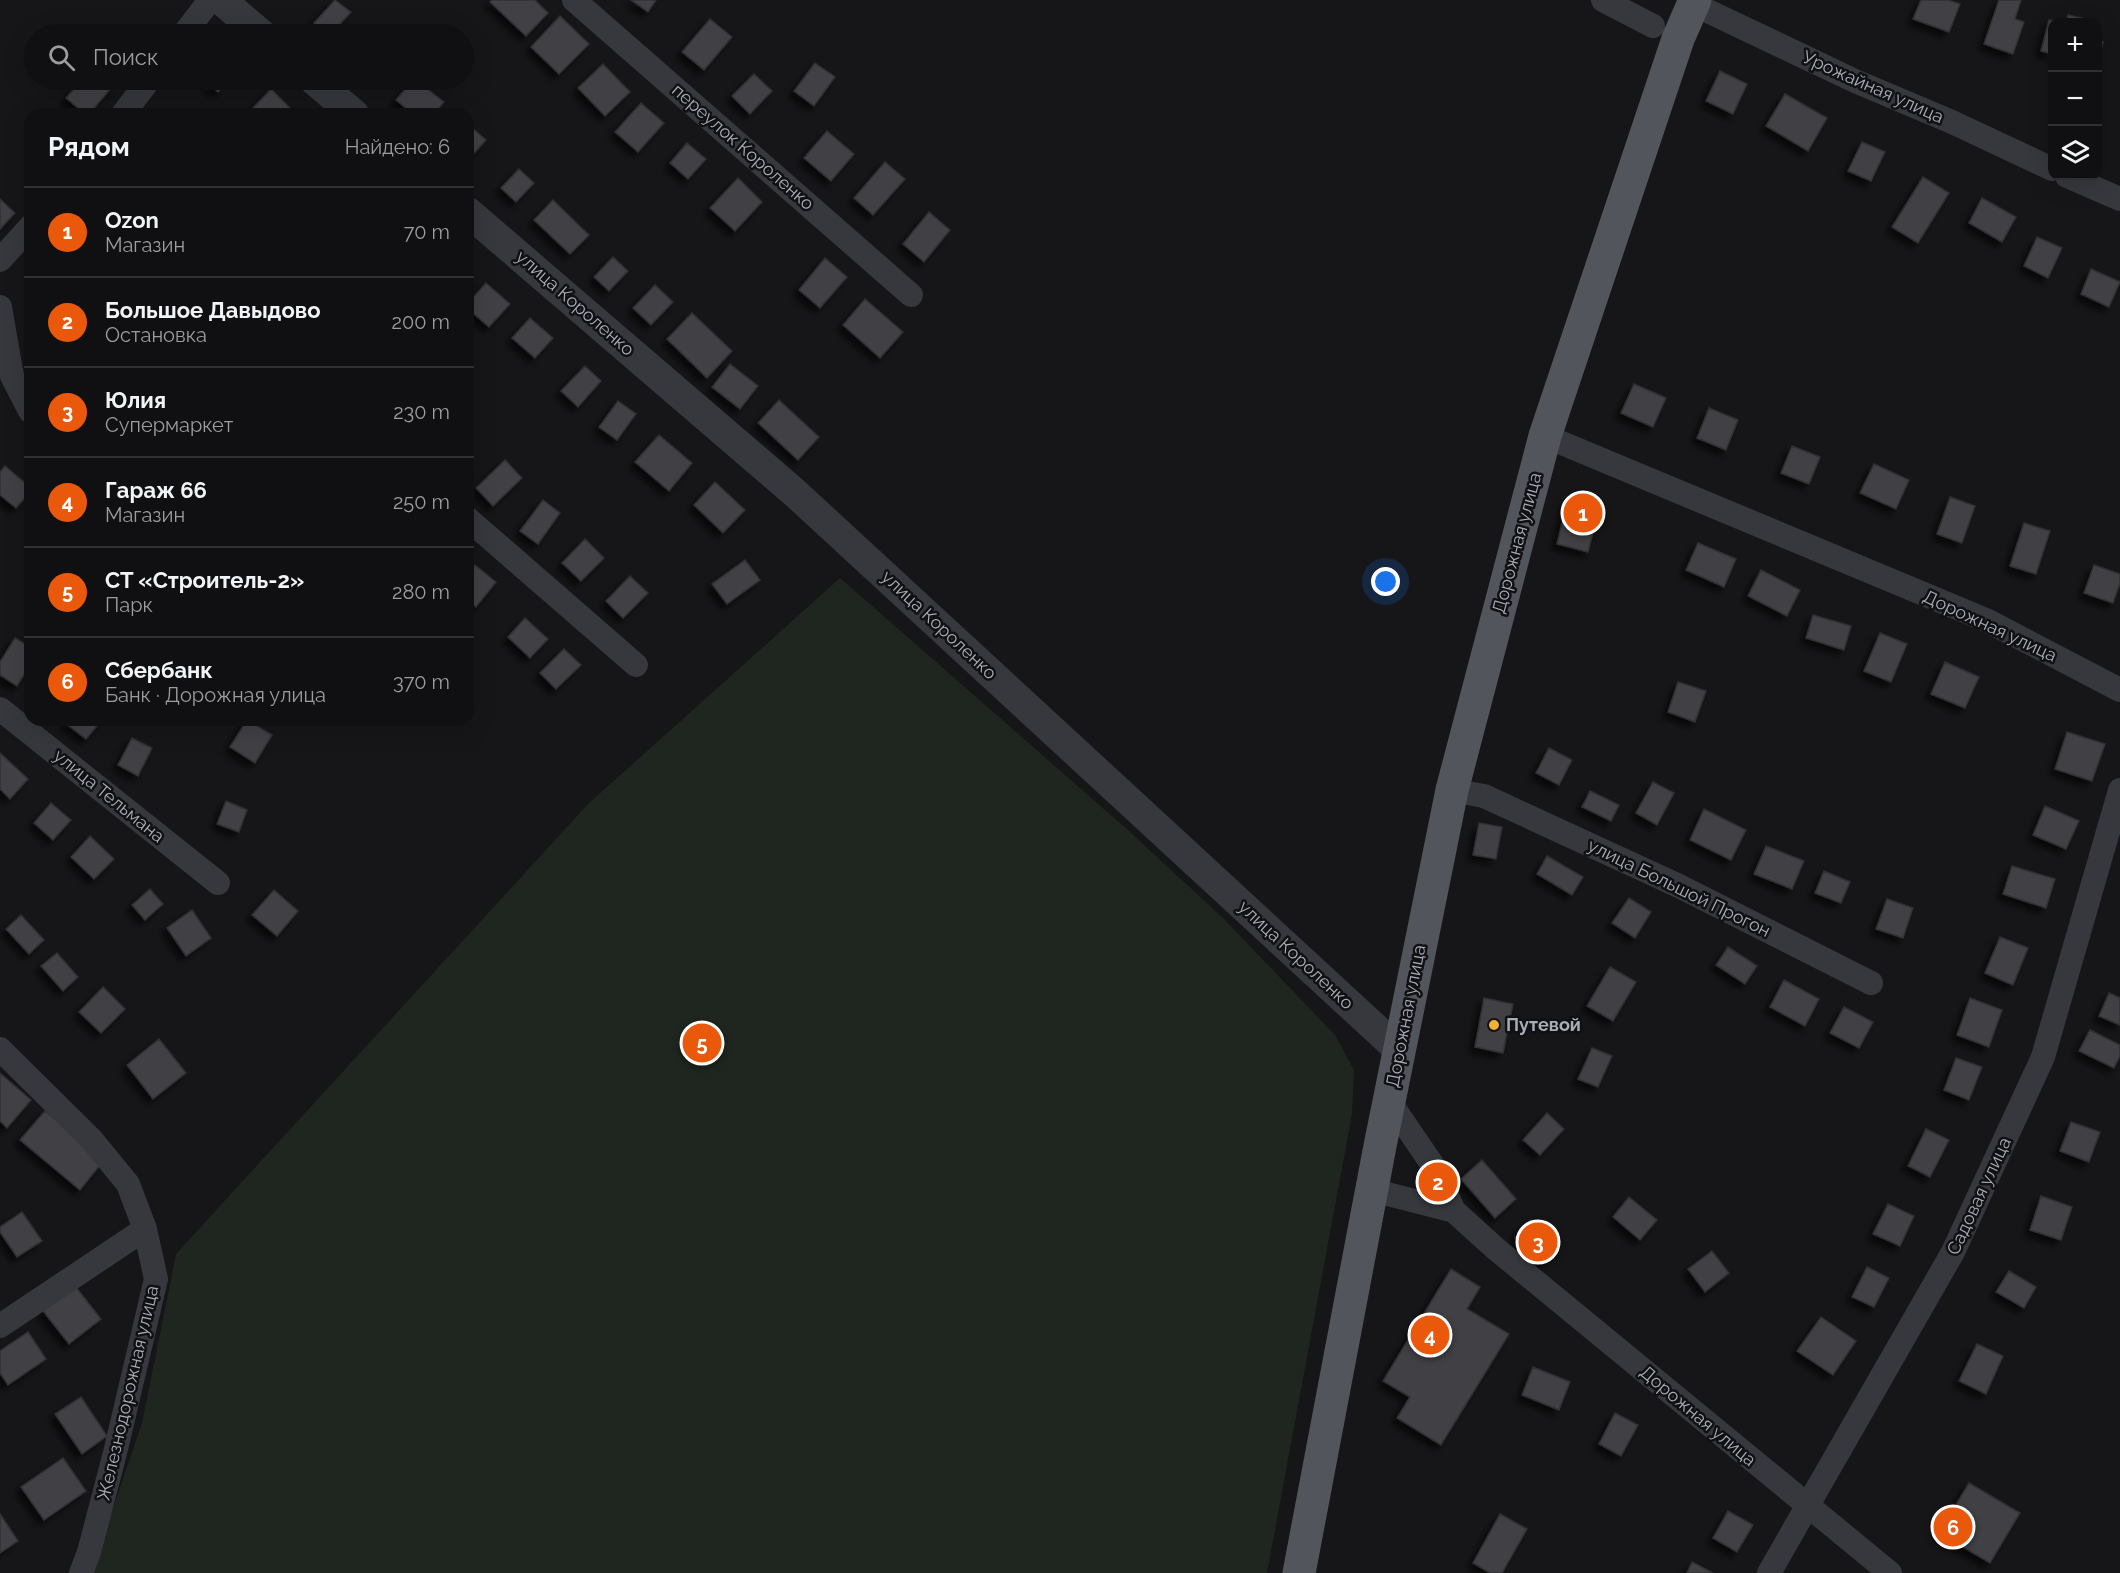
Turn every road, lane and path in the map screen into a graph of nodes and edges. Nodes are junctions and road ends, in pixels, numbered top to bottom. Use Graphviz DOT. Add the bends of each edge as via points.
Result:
graph roads {
  1 [pos="210,0"];
  2 [pos="221,0"];
  3 [pos="574,0"];
  4 [pos="1603,0"];
  5 [pos="1694,2"];
  6 [pos="192,24"];
  7 [pos="249,24"];
  8 [pos="1653,26"];
  9 [pos="141,90"];
  10 [pos="326,90"];
  11 [pos="128,108"];
  12 [pos="347,108"];
  13 [pos="2048,167"];
  14 [pos="2076,180"];
  15 [pos="2120,199"];
  16 [pos="474,217"];
  17 [pos="24,234"];
  18 [pos="0,260"];
  19 [pos="911,295"];
  20 [pos="0,306"];
  21 [pos="24,399"];
  22 [pos="1545,436"];
  23 [pos="474,524"];
  24 [pos="636,665"];
  25 [pos="2120,690"];
  26 [pos="0,709"];
  27 [pos="1452,790"];
  28 [pos="2120,790"];
  29 [pos="218,883"];
  30 [pos="1871,983"];
  31 [pos="0,1049"];
  32 [pos="1399,1050"];
  33 [pos="1389,1101"];
  34 [pos="1372,1190"];
  35 [pos="1454,1211"];
  36 [pos="145,1228"];
  37 [pos="0,1326"];
  38 [pos="1808,1508"];
  39 [pos="81,1573"];
  40 [pos="1299,1573"];
  41 [pos="1769,1573"];
  42 [pos="1890,1573"];
  1 -- 6 [label="street"];
  2 -- 7 [label="street"];
  3 -- 19 [label="street, переулок Короленко"];
  4 -- 8 [label="street"];
  5 -- 13 [label="street, Урожайная улица" via="1855,81"];
  5 -- 22 [label="main road, Дорожная улица" via="1678,39"];
  9 -- 11 [label="street"];
  10 -- 12 [label="street"];
  14 -- 15 [label="street"];
  16 -- 32 [label="street, улица Короленко" via="795,493"];
  17 -- 18 [label="street"];
  20 -- 21 [label="street" via="12,376"];
  22 -- 25 [label="street, Дорожная улица" via="1986,620"];
  22 -- 27 [label="main road, Дорожная улица"];
  23 -- 24 [label="street"];
  26 -- 29 [label="street, улица Тельмана"];
  27 -- 30 [label="street, улица Большой Прогон" via="1484,796 1679,886"];
  27 -- 32 [label="main road, Дорожная улица"];
  28 -- 38 [label="street, Садовая улица" via="2043,1057 1953,1252"];
  31 -- 36 [label="street, Железнодорожная улица" via="92,1140 128,1184"];
  32 -- 33 [label="main road, Дорожная улица"];
  33 -- 34 [label="main road, Дорожная улица"];
  33 -- 35 [label="street, Дорожная улица" via="1434,1167"];
  34 -- 35 [label="street, Дорожная улица"];
  34 -- 40 [label="main road, Дорожная улица"];
  35 -- 38 [label="street, Дорожная улица"];
  36 -- 37 [label="street"];
  36 -- 39 [label="street, Железнодорожная улица" via="156,1279 115,1453"];
  38 -- 41 [label="street, Садовая улица"];
  38 -- 42 [label="street, Дорожная улица"];
}
